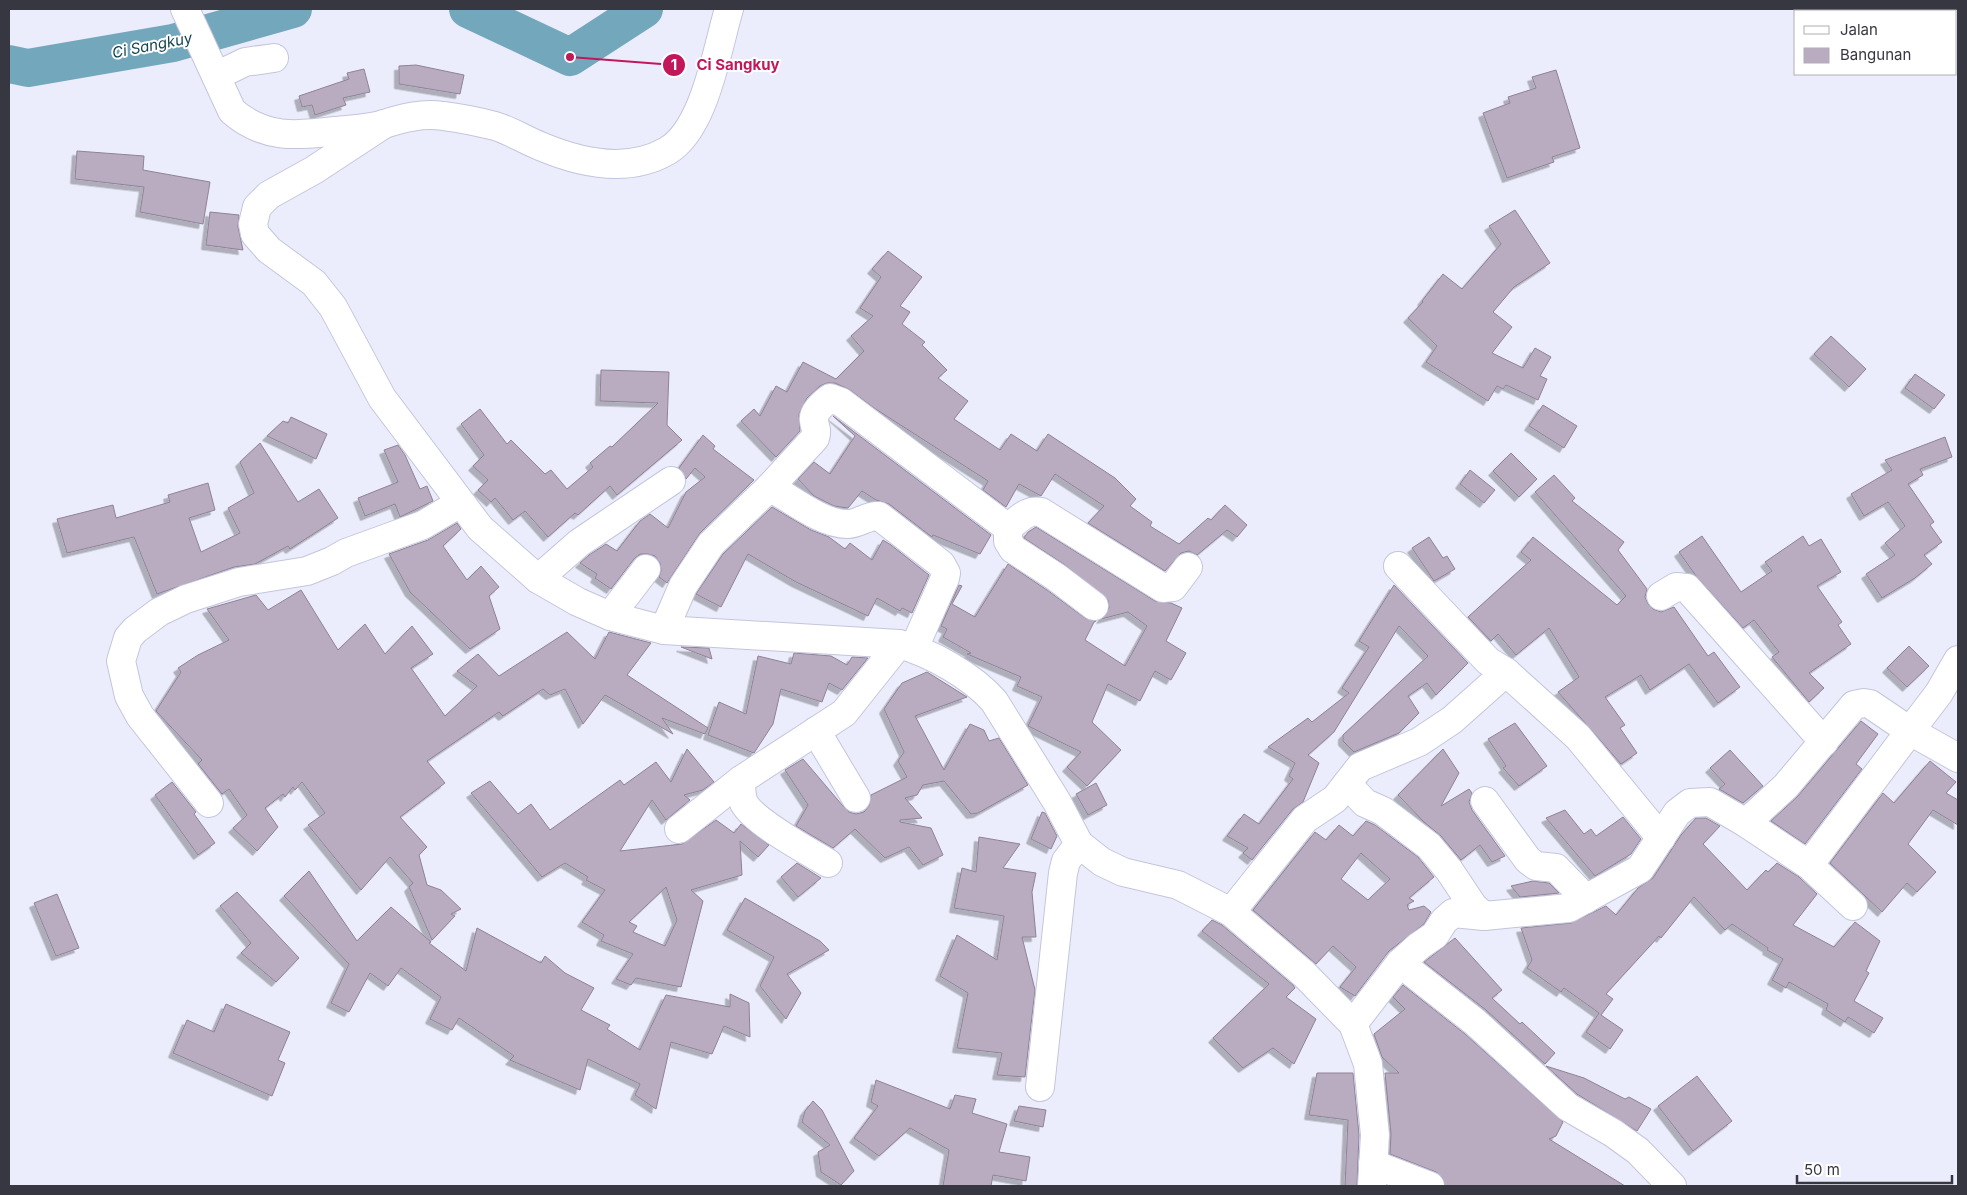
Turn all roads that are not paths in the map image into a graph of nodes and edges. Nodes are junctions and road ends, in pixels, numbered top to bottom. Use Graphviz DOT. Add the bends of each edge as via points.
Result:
graph roads {
  1 [pos="729,9"];
  2 [pos="187,10"];
  3 [pos="274,58"];
  4 [pos="212,69"];
  5 [pos="384,124"];
  6 [pos="671,482"];
  7 [pos="770,487"];
  8 [pos="460,503"];
  9 [pos="1008,528"];
  10 [pos="1398,566"];
  11 [pos="1188,567"];
  12 [pos="646,569"];
  13 [pos="538,579"];
  14 [pos="1662,596"];
  15 [pos="1094,606"];
  16 [pos="610,616"];
  17 [pos="664,630"];
  18 [pos="907,646"];
  19 [pos="1958,660"];
  20 [pos="1506,672"];
  21 [pos="816,731"];
  22 [pos="1910,731"];
  23 [pos="1824,742"];
  24 [pos="1958,758"];
  25 [pos="741,780"];
  26 [pos="1347,784"];
  27 [pos="856,798"];
  28 [pos="1485,800"];
  29 [pos="209,803"];
  30 [pos="1746,823"];
  31 [pos="679,829"];
  32 [pos="1661,838"];
  33 [pos="1080,844"];
  34 [pos="828,863"];
  35 [pos="1809,865"];
  36 [pos="1586,899"];
  37 [pos="1853,906"];
  38 [pos="1231,912"];
  39 [pos="1484,916"];
  40 [pos="1400,963"];
  41 [pos="1353,1024"];
  42 [pos="1040,1087"];
  43 [pos="1373,1175"];
  44 [pos="1430,1186"];
  45 [pos="1672,1186"];
  1 -- 5 [label="street" via="711,80 691,126 682,140 647,160 623,165 574,159 495,126 442,116 395,119"];
  2 -- 4 [label="street"];
  3 -- 4 [label="street"];
  4 -- 5 [label="street" via="232,111 262,130 306,136"];
  5 -- 8 [label="street" via="269,195 257,207 254,234 269,250 314,284 333,307 382,398"];
  6 -- 13 [label="street" via="579,544"];
  7 -- 9 [label="street" via="815,438 814,415 832,398"];
  7 -- 17 [label="street" via="711,544 684,586"];
  7 -- 18 [label="street" via="834,523 852,524 879,516 941,564 945,578"];
  8 -- 13 [label="street" via="480,528"];
  8 -- 29 [label="street" via="423,525 307,571 238,582 186,599 159,612 128,638 121,661 129,696 140,716"];
  9 -- 11 [label="street" via="1027,513 1042,512 1163,588 1173,587"];
  9 -- 15 [label="street" via="1008,540 1013,549"];
  10 -- 20 [label="street" via="1488,660"];
  12 -- 16 [label="street"];
  13 -- 16 [label="street"];
  14 -- 23 [label="street" via="1676,587 1687,588"];
  16 -- 17 [label="street"];
  17 -- 18 [label="street"];
  18 -- 21 [label="street" via="844,713"];
  18 -- 33 [label="street" via="983,688 1029,756"];
  19 -- 22 [label="street" via="1939,693"];
  20 -- 26 [label="street" via="1452,720 1419,742 1360,767"];
  20 -- 32 [label="street" via="1578,737"];
  21 -- 25 [label="street"];
  21 -- 27 [label="street"];
  22 -- 23 [label="street" via="1870,704 1858,703 1850,708"];
  22 -- 24 [label="street"];
  22 -- 35 [label="street"];
  23 -- 30 [label="street" via="1786,786"];
  25 -- 31 [label="street"];
  25 -- 34 [label="street" via="742,799 748,808 784,837"];
  26 -- 38 [label="street" via="1335,799 1305,819"];
  26 -- 39 [label="street" via="1365,803 1430,846 1468,900"];
  28 -- 36 [label="street" via="1528,860 1536,866 1556,868"];
  30 -- 32 [label="street" via="1710,802 1699,800 1683,807"];
  30 -- 35 [label="street"];
  32 -- 36 [label="street" via="1640,869"];
  33 -- 38 [label="street" via="1102,862 1123,872 1178,885"];
  33 -- 42 [label="street" via="1066,861 1063,873"];
  35 -- 37 [label="street"];
  36 -- 39 [label="street" via="1569,908"];
  38 -- 41 [label="street" via="1304,974"];
  39 -- 40 [label="street" via="1453,913 1436,935"];
  40 -- 41 [label="street"];
  40 -- 45 [label="street" via="1475,1022 1568,1107 1638,1151"];
  41 -- 43 [label="street" via="1368,1064 1375,1135"];
  43 -- 44 [label="street"];
}
